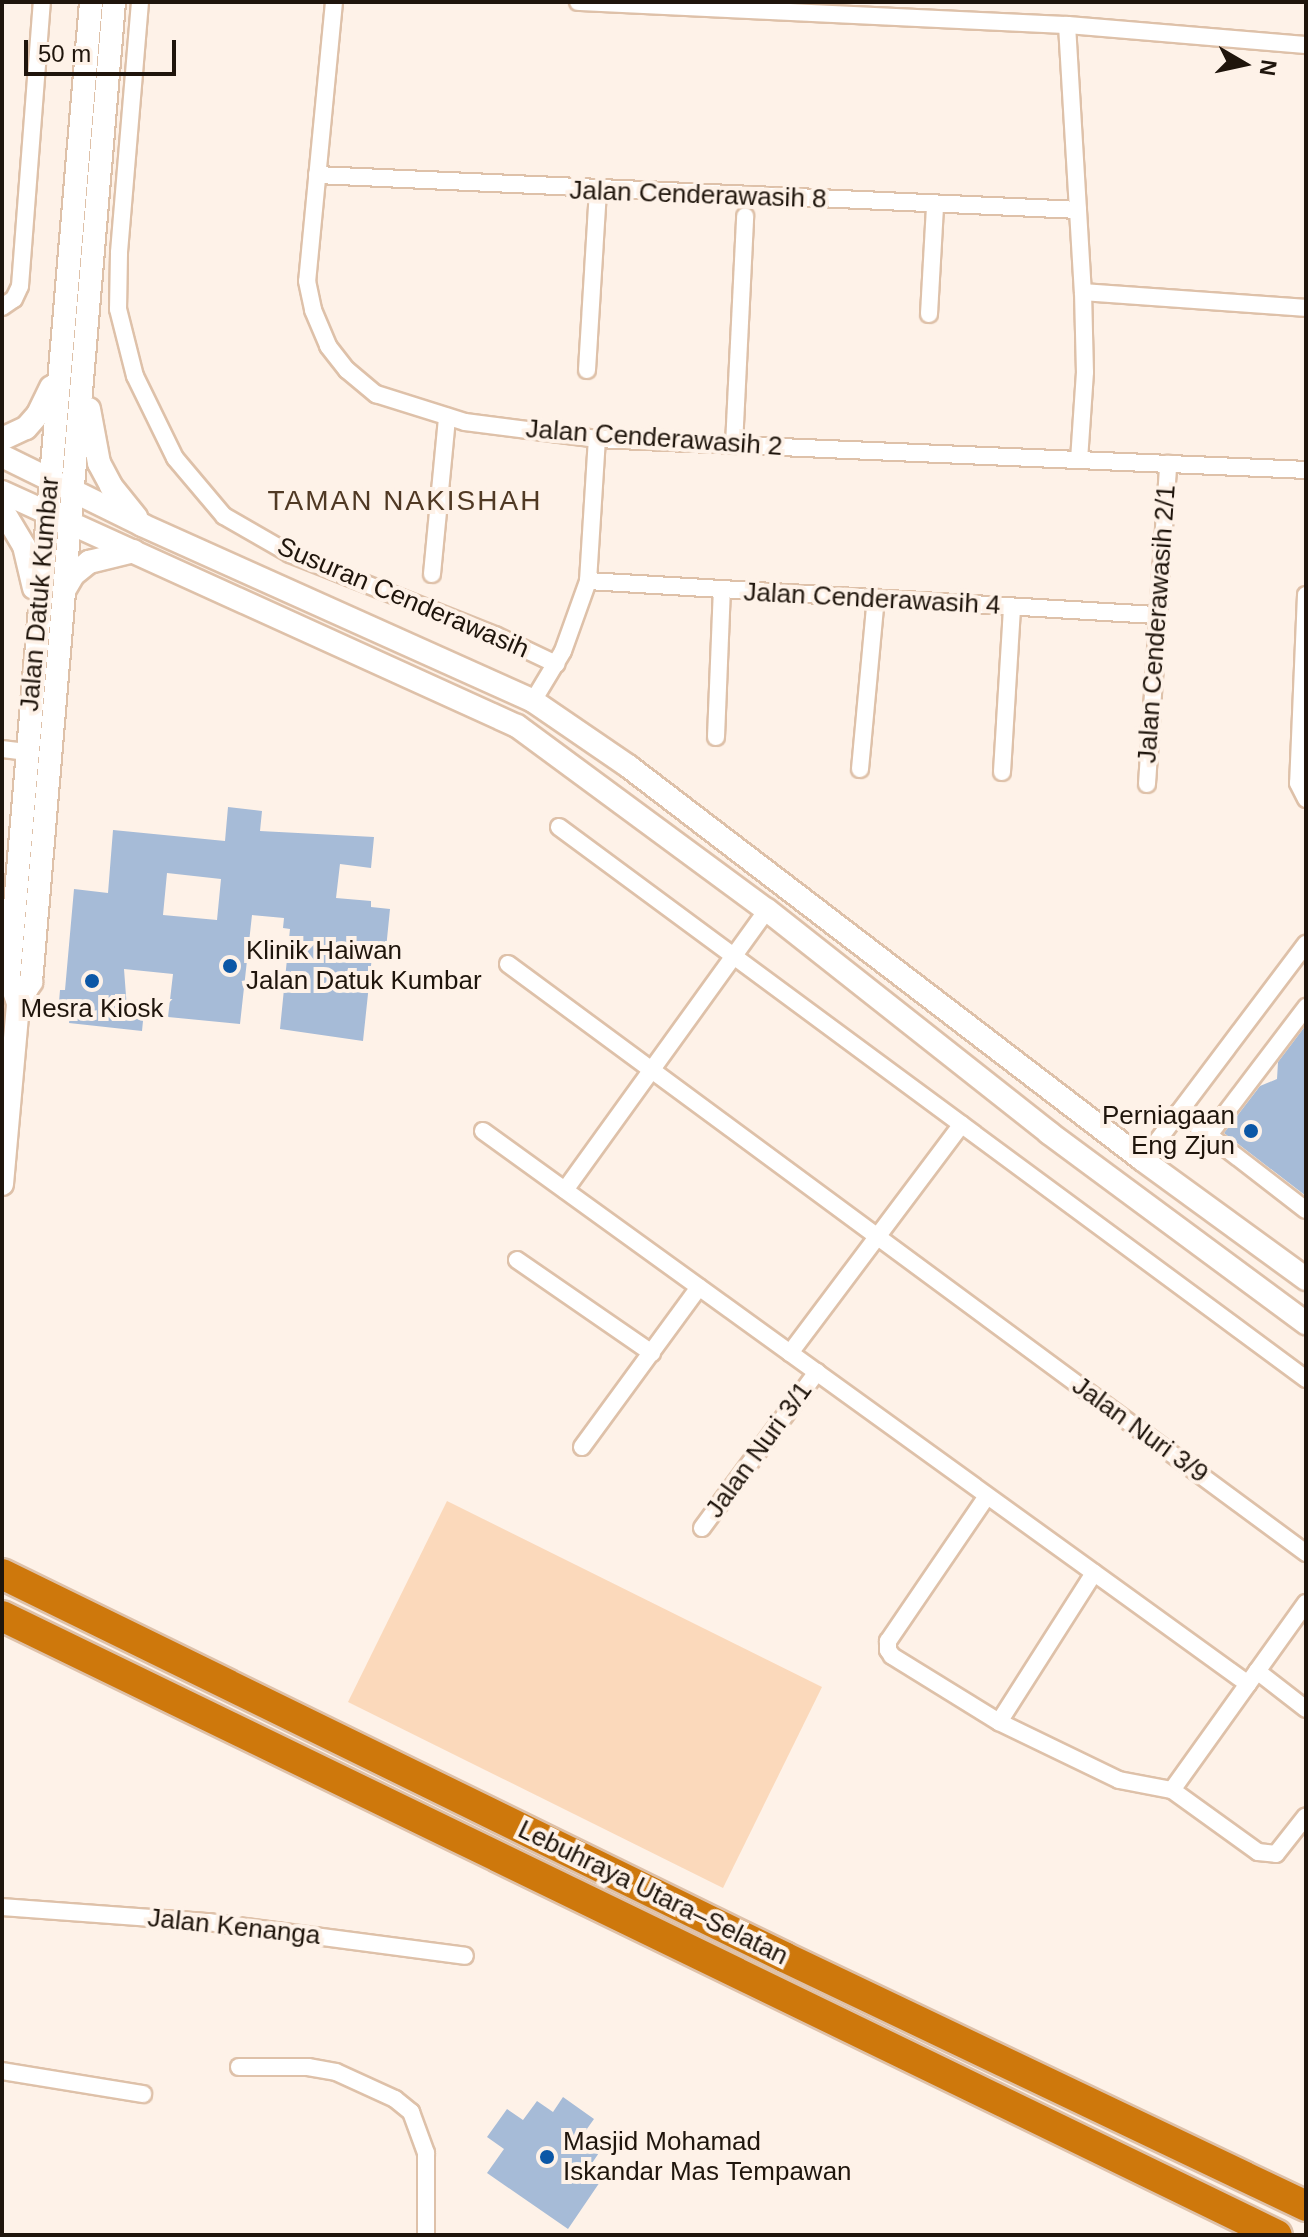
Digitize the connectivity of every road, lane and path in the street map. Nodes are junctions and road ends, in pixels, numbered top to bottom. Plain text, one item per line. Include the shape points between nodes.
1 (42, 2) edge
2 (91, 2) edge
3 (114, 2) edge
4 (140, 2) edge
5 (334, 2) edge
6 (578, 2) edge
7 (1067, 25) junction
8 (1306, 45) edge
9 (317, 175) junction
10 (598, 191) junction
11 (935, 205) junction
12 (1078, 210) junction
13 (745, 216) dead end
14 (1083, 292) junction
15 (2, 307) edge
16 (1306, 308) edge
17 (929, 314) dead end
18 (84, 356) junction
19 (587, 370) dead end
20 (58, 372) junction
21 (447, 417) junction
22 (2, 439) edge
23 (597, 439) junction
24 (734, 445) junction
25 (2, 456) edge
26 (1079, 460) junction
27 (1168, 464) junction
28 (1306, 470) edge
29 (49, 479) junction
30 (73, 490) junction
31 (2, 492) edge
32 (2, 509) edge
33 (46, 511) junction
34 (70, 521) junction
35 (142, 525) junction
36 (134, 551) junction
37 (432, 574) dead end
38 (588, 581) junction
39 (722, 590) junction
40 (64, 591) junction
41 (1306, 595) edge
42 (876, 598) junction
43 (1012, 607) junction
44 (39, 612) junction
45 (1156, 615) junction
46 (556, 664) junction
47 (533, 701) junction
48 (716, 737) dead end
49 (2, 749) edge
50 (27, 752) junction
51 (860, 769) dead end
52 (1002, 772) dead end
53 (1147, 784) dead end
54 (1306, 799) edge
55 (559, 827) dead end
56 (767, 910) junction
57 (1306, 944) edge
58 (734, 956) junction
59 (508, 964) dead end
60 (18, 1003) junction
61 (1306, 1007) edge
62 (9, 1040) edge
63 (652, 1070) junction
64 (1179, 1112) junction
65 (962, 1124) junction
66 (483, 1131) dead end
67 (1209, 1135) junction
68 (1143, 1160) junction
69 (2, 1184) edge
70 (565, 1190) junction
71 (1306, 1210) edge
72 (877, 1236) junction
73 (517, 1260) dead end
74 (1306, 1279) edge
75 (699, 1287) junction
76 (1306, 1323) edge
77 (652, 1353) junction
78 (790, 1353) junction
79 (817, 1372) junction
80 (1306, 1379) edge
81 (582, 1447) dead end
82 (987, 1496) junction
83 (702, 1528) dead end
84 (1306, 1553) edge
85 (1094, 1573) junction
86 (2, 1574) edge
87 (1306, 1603) edge
88 (2, 1616) edge
89 (1252, 1678) junction
90 (1306, 1709) edge
91 (999, 1722) junction
92 (1172, 1790) junction
93 (1306, 1816) edge
94 (2, 1907) edge
95 (465, 1956) dead end
96 (239, 2067) dead end
97 (2, 2071) edge
98 (143, 2094) dead end
99 (1306, 2206) edge
100 (426, 2235) edge
101 (1277, 2235) edge

1 - 15 street via 20,286
2 - 20 main road, Jalan Datuk Kumbar
3 - 18 main road, Jalan Datuk Kumbar
4 - 46 street, Susuran Cenderawasih via 118,309 135,376 175,458 224,516 290,554
5 - 9 street, Jalan Cenderawasih 2
6 - 7 street
7 - 8 street
7 - 12 street
9 - 10 street, Jalan Cenderawasih 8
9 - 21 street, Jalan Cenderawasih 2 via 307,281 328,346 376,394
10 - 11 street, Jalan Cenderawasih 8
10 - 19 street
11 - 12 street, Jalan Cenderawasih 8
11 - 17 street
12 - 14 street
13 - 24 street
14 - 16 street
14 - 26 street
18 - 30 main road, Jalan Datuk Kumbar
18 - 35 main road via 99,463
20 - 22 main road via 38,414 26,428
20 - 29 main road, Jalan Datuk Kumbar
21 - 23 street, Jalan Cenderawasih 2
21 - 37 street
23 - 24 street, Jalan Cenderawasih 2
23 - 38 street
24 - 26 street, Jalan Cenderawasih 2
25 - 29 main road
26 - 27 street, Jalan Cenderawasih 2
27 - 28 street, Jalan Cenderawasih 2
27 - 45 street, Jalan Cenderawasih 2/1
29 - 30 main road
29 - 33 main road, Jalan Datuk Kumbar
30 - 34 main road, Jalan Datuk Kumbar
30 - 35 main road
31 - 33 main road
32 - 44 main road via 24,546
33 - 34 main road
33 - 44 main road, Jalan Datuk Kumbar
34 - 36 main road
34 - 40 main road, Jalan Datuk Kumbar
35 - 47 main road
36 - 40 main road via 89,562
36 - 56 main road via 517,726
38 - 39 street, Jalan Cenderawasih 4
38 - 46 street
39 - 42 street, Jalan Cenderawasih 4
39 - 48 street
40 - 60 main road, Jalan Datuk Kumbar via 31,982
41 - 54 street via 1298,783
42 - 43 street, Jalan Cenderawasih 4
42 - 51 street
43 - 45 street, Jalan Cenderawasih 4
43 - 52 street
44 - 50 main road, Jalan Datuk Kumbar
45 - 53 street, Jalan Cenderawasih 2/1
46 - 47 street
47 - 68 main road via 628,766
49 - 50 street
50 - 60 main road, Jalan Datuk Kumbar via 9,977
55 - 58 street
56 - 58 street
56 - 76 main road via 1049,1133
57 - 64 street
58 - 63 street
58 - 65 street
59 - 63 street, Jalan Nuri 3/9
60 - 62 main road, Jalan Datuk Kumbar
61 - 67 street
62 - 69 main road, Jalan Datuk Kumbar
63 - 70 street
63 - 72 street, Jalan Nuri 3/9
64 - 67 street
64 - 68 street
65 - 72 street
65 - 80 street
66 - 70 street
67 - 71 street
68 - 74 main road
70 - 75 street
72 - 78 street
72 - 84 street, Jalan Nuri 3/9
73 - 77 street
75 - 77 street
75 - 78 street
77 - 81 street
78 - 79 street
79 - 82 street
79 - 83 street, Jalan Nuri 3/1
82 - 85 street
82 - 91 street via 888,1641 888,1650
85 - 89 street
85 - 91 street
86 - 99 highway, Lebuhraya Utara–Selatan
87 - 89 street
88 - 101 highway, Lebuhraya Utara–Selatan
89 - 90 street
89 - 92 street
91 - 92 street via 1119,1780
92 - 93 street via 1258,1852 1276,1854
94 - 95 street, Jalan Kenanga via 208,1922
96 - 100 street via 336,2072 411,2112 426,2153
97 - 98 street

